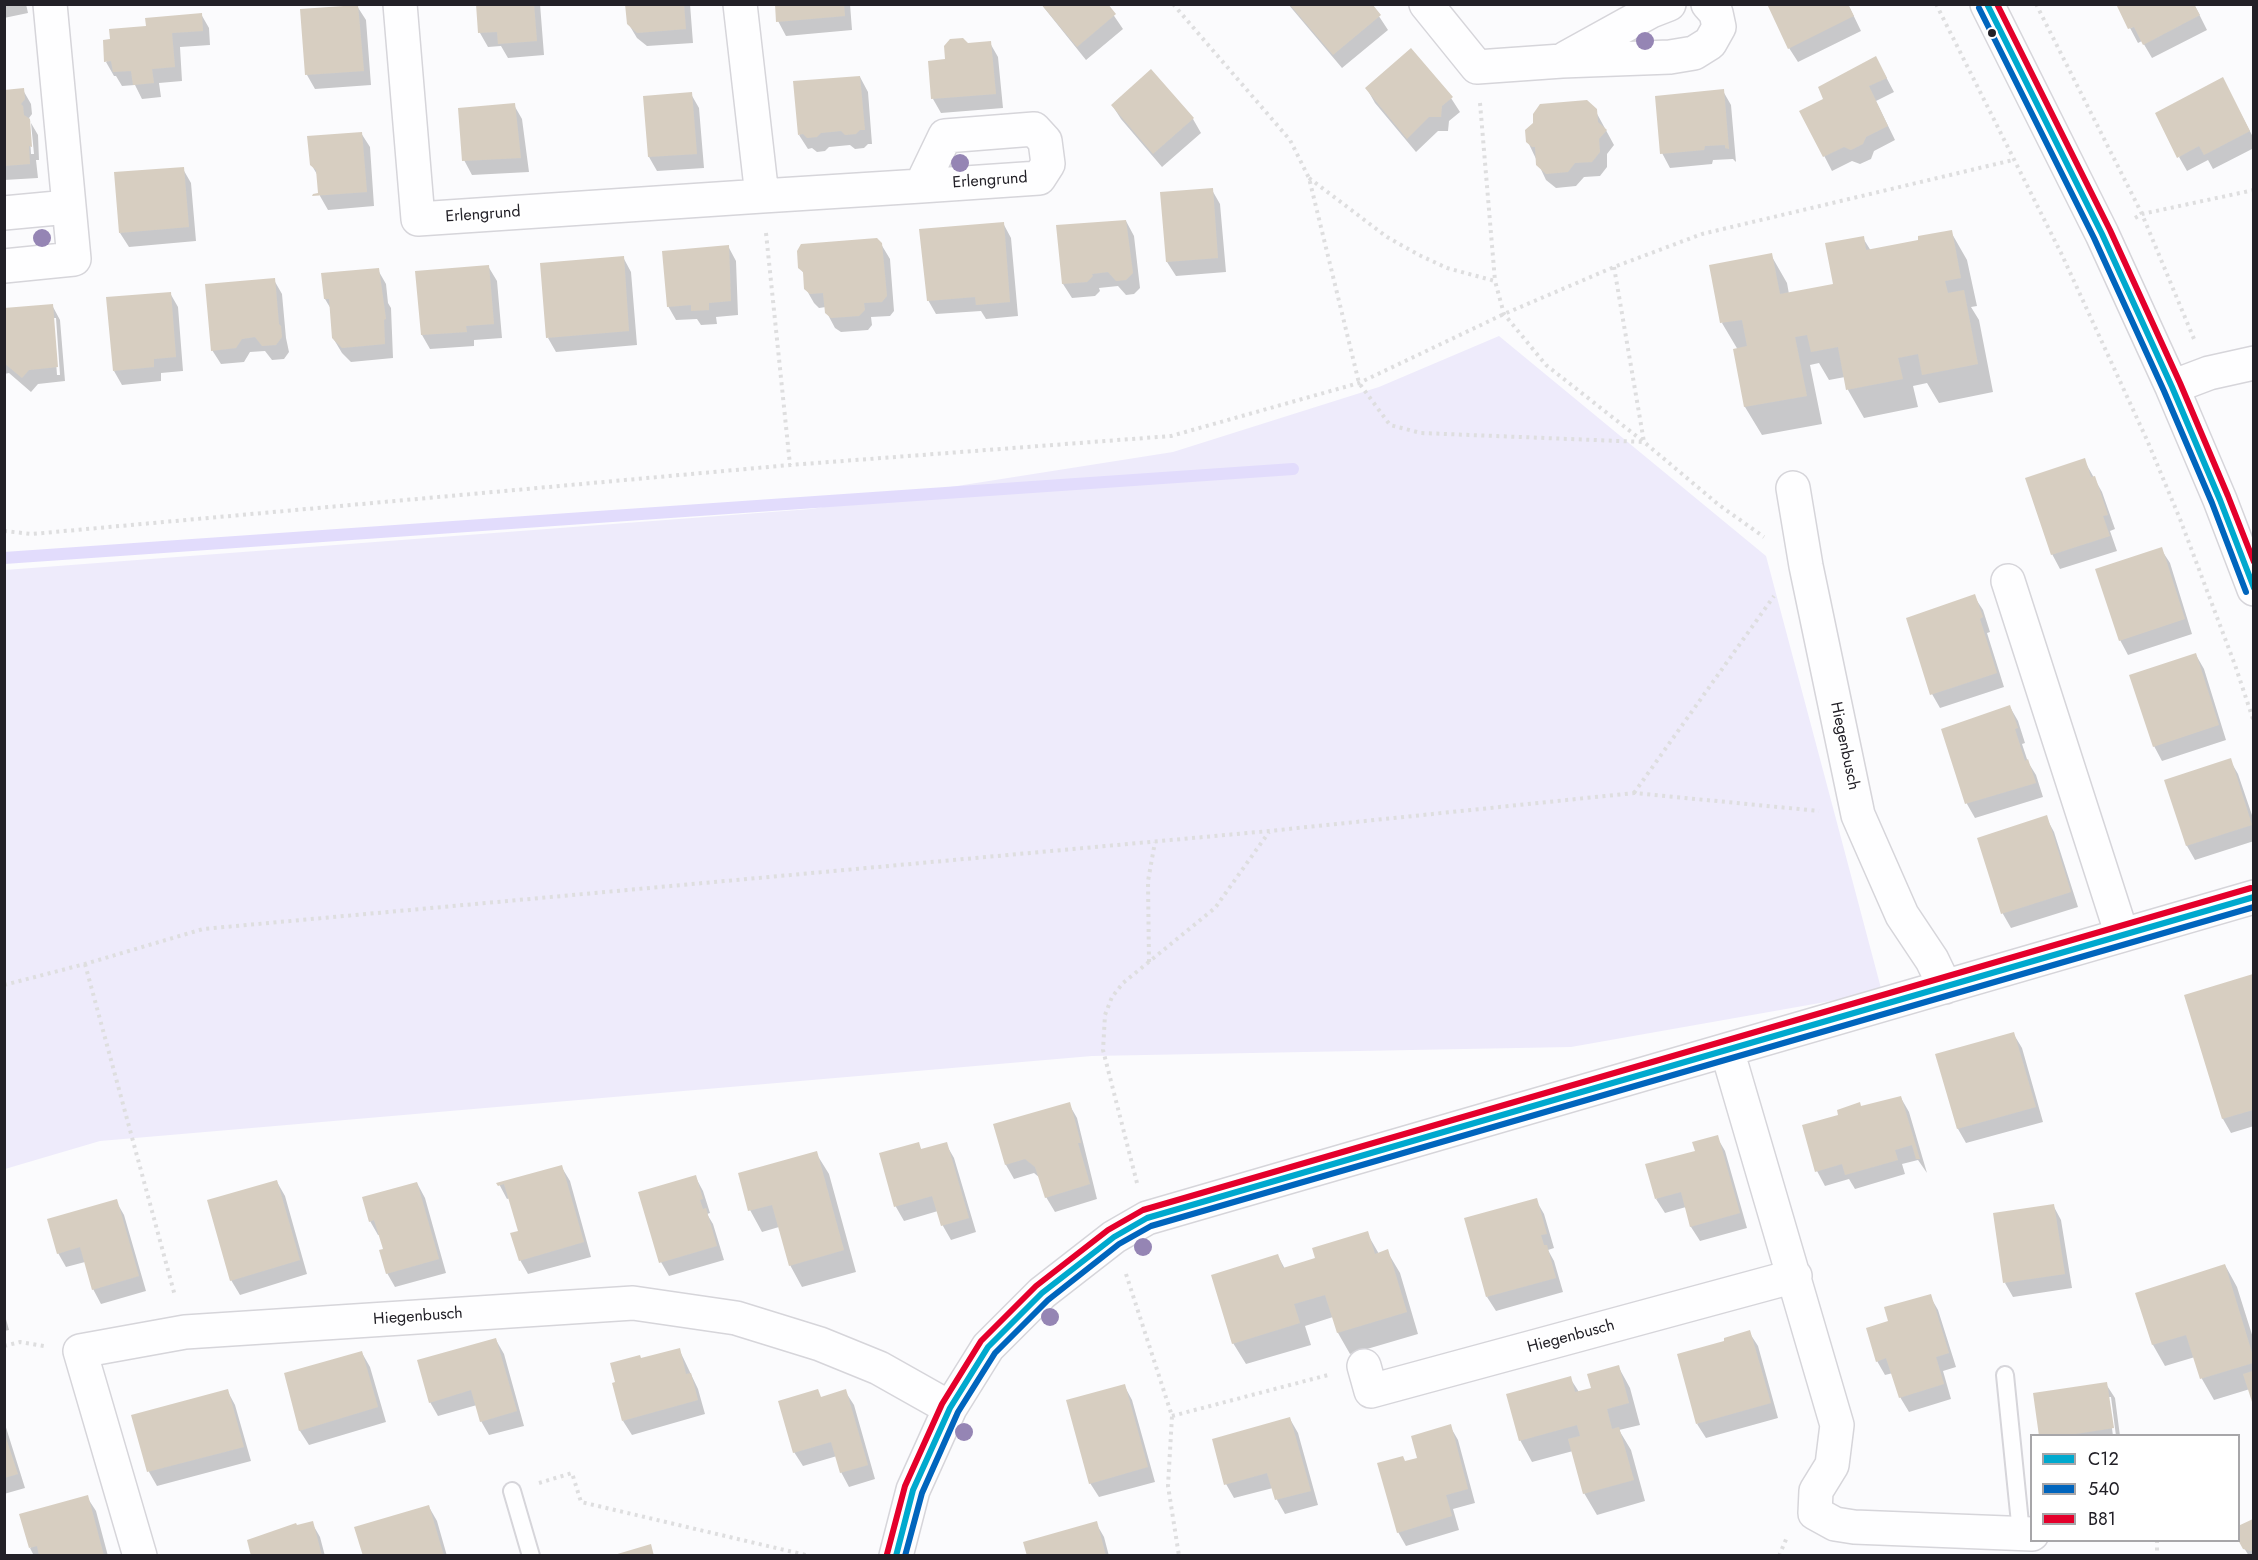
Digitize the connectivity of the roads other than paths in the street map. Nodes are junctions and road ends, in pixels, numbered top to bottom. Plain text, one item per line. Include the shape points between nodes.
1 (50, 4) edge
2 (400, 4) edge
3 (740, 4) edge
4 (1426, 4) edge
5 (1669, 4) edge
6 (1708, 4) edge
7 (1987, 4) edge
8 (1562, 61) junction
9 (921, 186) dead end
10 (762, 196) junction
11 (68, 207) junction
12 (4, 213) edge
13 (4, 266) edge
14 (2253, 363) edge
15 (2172, 387) junction
16 (1793, 488) dead end
17 (2008, 581) dead end
18 (2253, 589) edge
19 (2253, 897) edge
20 (2122, 935) junction
21 (1945, 987) junction
22 (1727, 1050) junction
23 (1795, 1276) junction
24 (1364, 1366) road end
25 (2005, 1375) dead end
26 (950, 1408) junction
27 (512, 1491) road end
28 (2026, 1533) edge
29 (1854, 1541) edge
30 (140, 1556) edge
31 (531, 1556) edge
32 (896, 1556) edge

1 - 11 street
2 - 10 street, Erlengrund via 418,219
3 - 10 street
4 - 8 street via 1477,67
5 - 8 street
6 - 8 street via 1716,13 1719,27 1710,43 1694,53
7 - 15 street via 2102,234
9 - 10 street, Erlengrund
11 - 12 street
11 - 13 street via 74,259
14 - 15 street
15 - 18 street
16 - 21 street, Hiegenbusch via 1858,815 1902,915
17 - 20 street
19 - 20 street
20 - 21 street
21 - 22 street
22 - 23 street
22 - 26 street via 1147,1218 1114,1237 1042,1293 988,1347
23 - 24 street, Hiegenbusch via 1371,1391
23 - 29 street via 1837,1425 1832,1465 1816,1491 1815,1513
25 - 28 lane
26 - 30 street, Hiegenbusch via 879,1368 819,1344 735,1318 633,1303 185,1332 80,1351
26 - 32 street via 914,1490
27 - 31 lane
28 - 29 street

